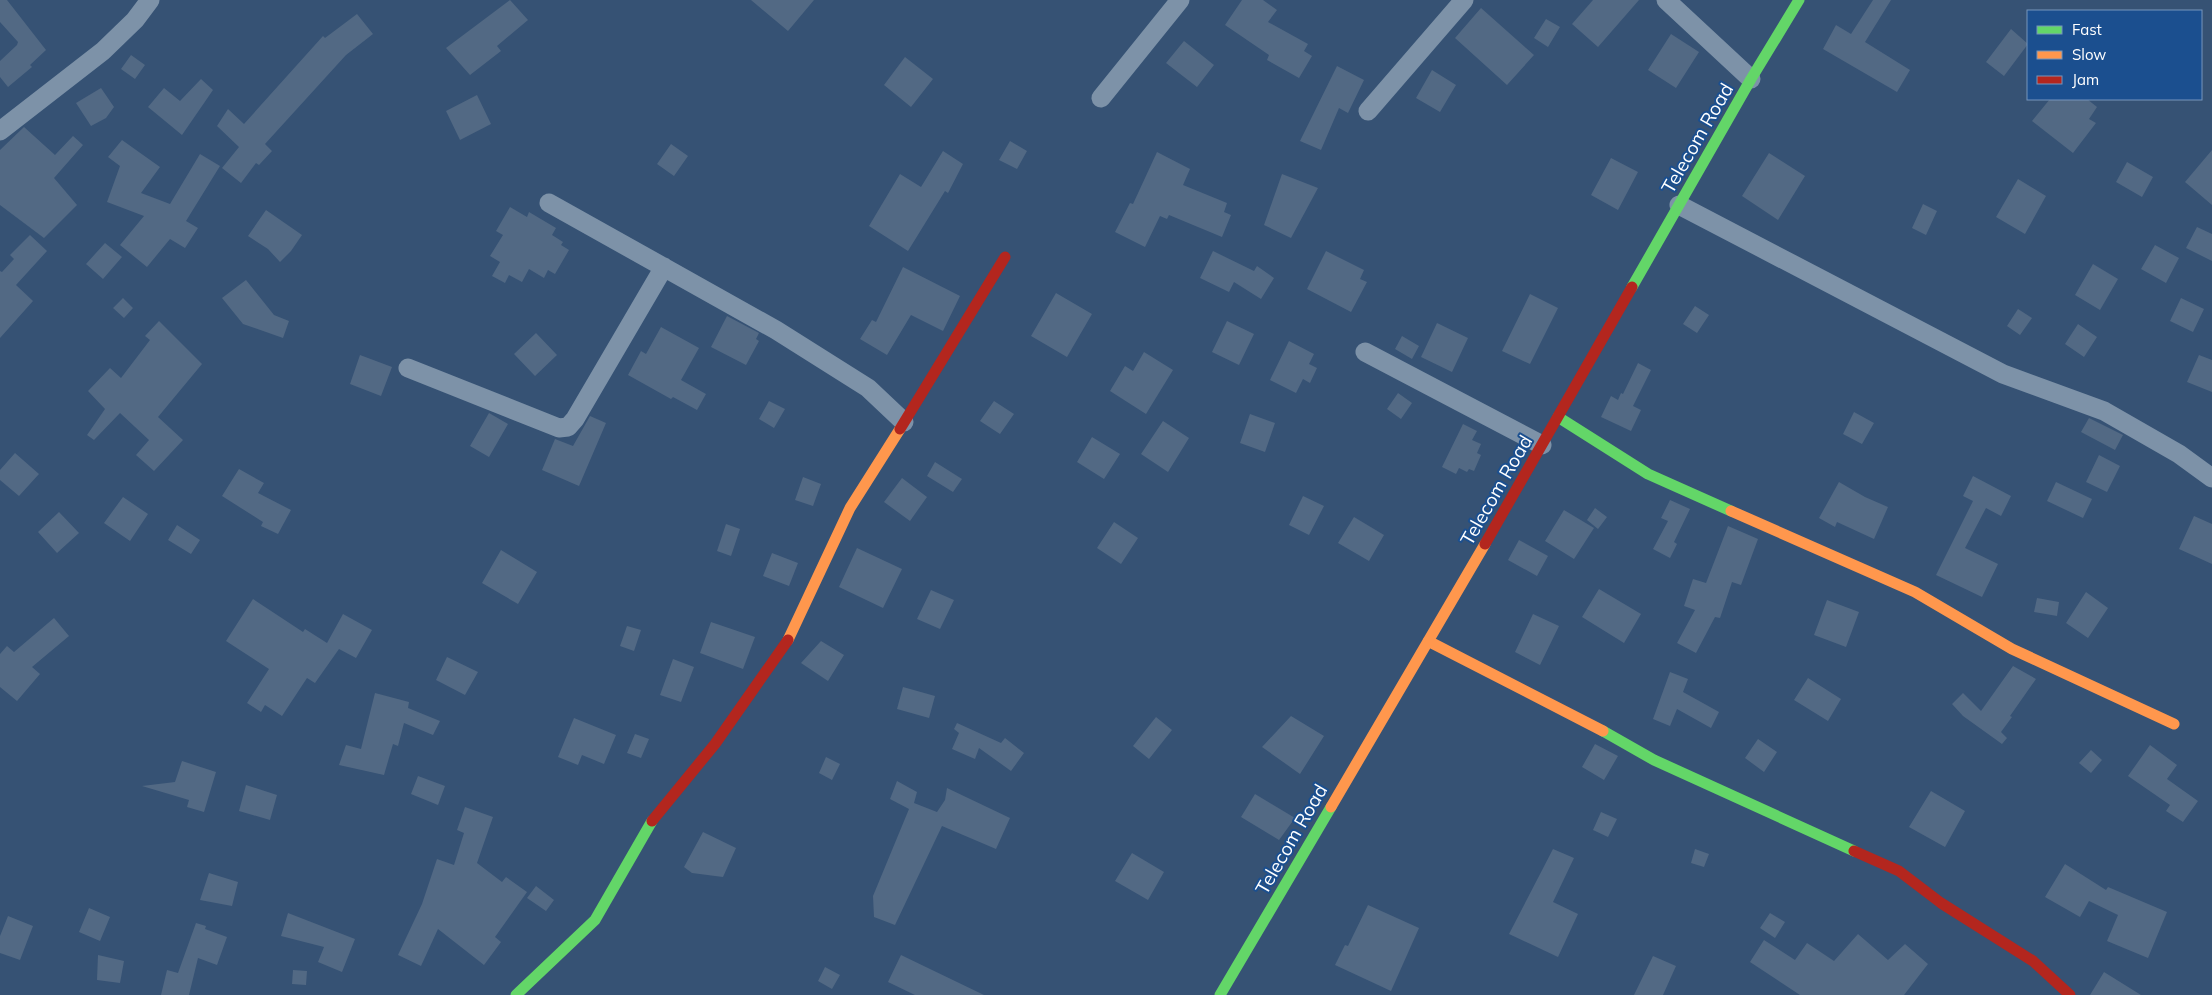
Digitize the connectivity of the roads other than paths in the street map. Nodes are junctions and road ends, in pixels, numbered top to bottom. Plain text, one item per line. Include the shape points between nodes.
1 (150, 0) edge
2 (1180, 0) edge
3 (1464, 0) edge
4 (1666, 0) edge
5 (1799, 0) edge
6 (1751, 79) junction
7 (1101, 98) dead end
8 (1368, 110) dead end
9 (0, 131) edge
10 (549, 203) dead end
11 (1679, 205) junction
12 (1005, 257) dead end
13 (664, 268) junction
14 (1365, 352) dead end
15 (408, 368) dead end
16 (1558, 417) junction
17 (904, 422) junction
18 (1542, 445) junction
19 (2212, 478) edge
20 (1428, 641) junction
21 (2174, 724) dead end
22 (516, 995) edge
23 (1220, 995) edge
24 (2070, 995) edge

1 - 9 street via 135,20 103,51
2 - 7 street
3 - 8 street
4 - 6 street
5 - 6 street, Telecom Road
6 - 11 street, Telecom Road
10 - 13 street
11 - 16 street, Telecom Road
11 - 19 street via 2003,374 2104,411 2179,454
12 - 17 street
13 - 15 street via 568,426 559,428
13 - 17 street via 776,330 868,388
14 - 18 street
16 - 18 street, Telecom Road
16 - 21 street via 1648,474 1915,592 2012,649
17 - 22 street via 850,508 792,634 755,690 716,744 653,819 595,920
18 - 20 street, Telecom Road
20 - 23 street, Telecom Road
20 - 24 street via 1654,760 1899,871 1941,903 2033,960

